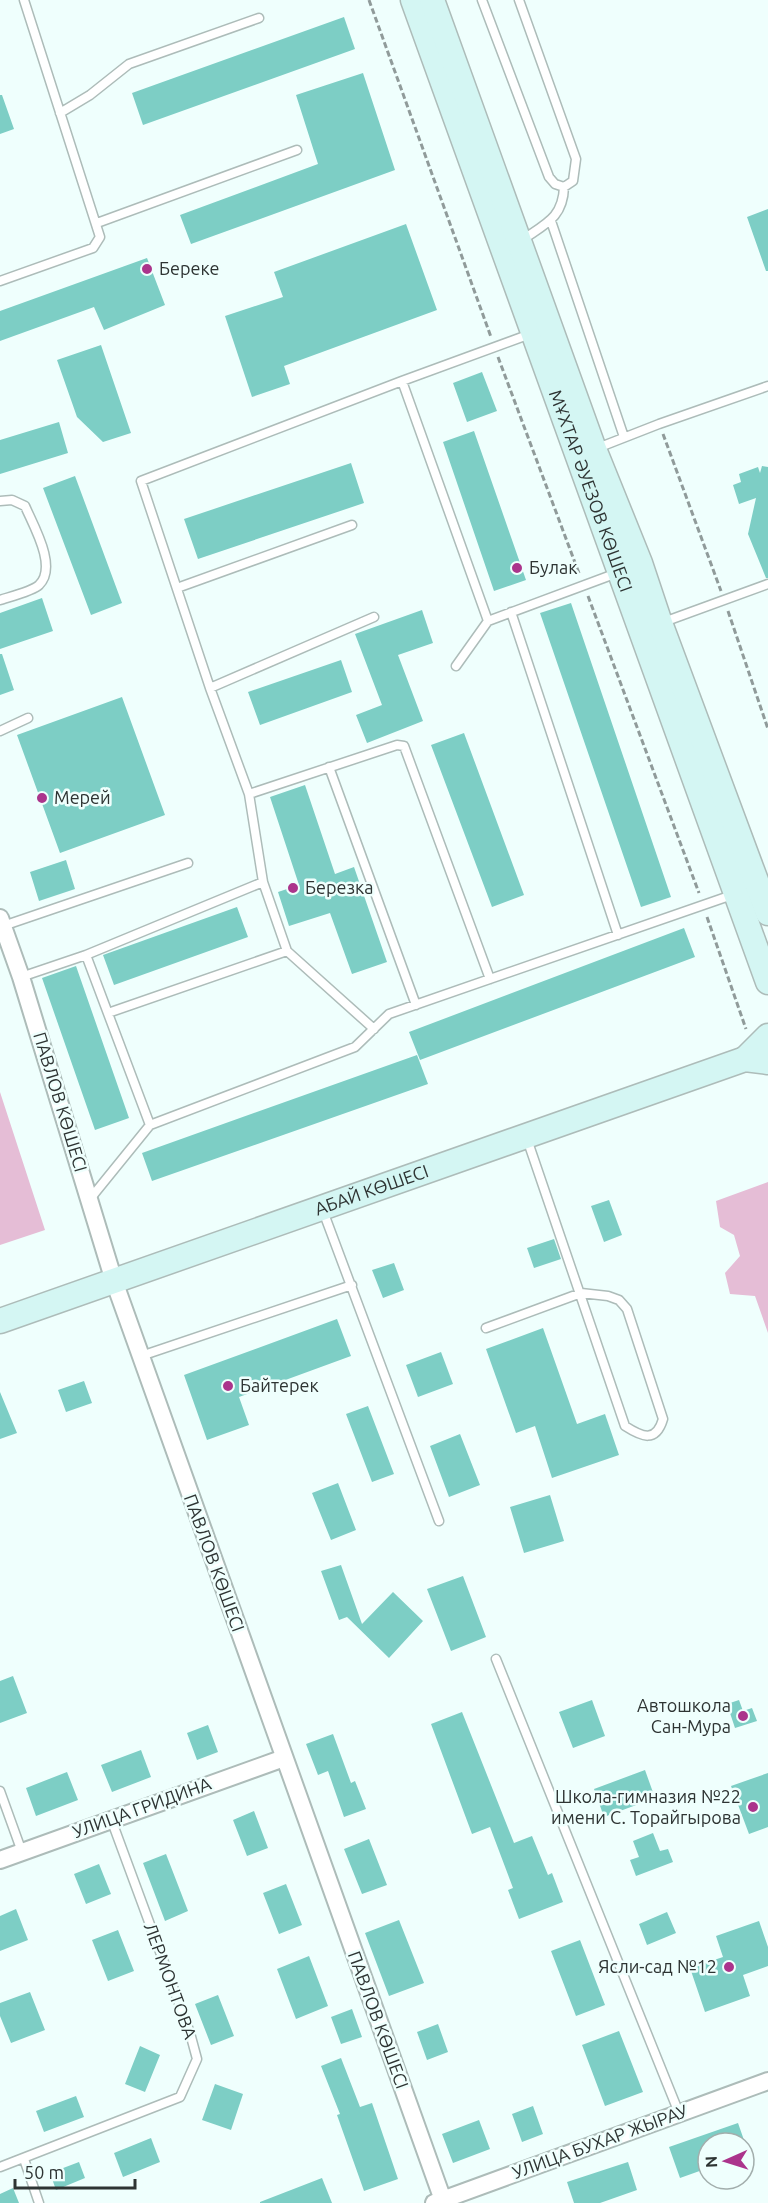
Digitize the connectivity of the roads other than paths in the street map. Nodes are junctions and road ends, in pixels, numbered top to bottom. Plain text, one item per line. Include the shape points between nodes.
1 (24, 0) edge
2 (413, 0) edge
3 (432, 0) edge
4 (482, 0) edge
5 (519, 0) edge
6 (258, 18) dead end
7 (60, 113) junction
8 (297, 150) dead end
9 (564, 187) junction
10 (551, 220) junction
11 (97, 224) junction
12 (519, 242) junction
13 (0, 281) edge
14 (533, 333) junction
15 (402, 381) junction
16 (768, 386) edge
17 (624, 437) junction
18 (585, 451) junction
19 (0, 501) edge
20 (352, 525) dead end
21 (629, 568) junction
22 (768, 584) edge
23 (177, 588) junction
24 (0, 600) edge
25 (511, 612) junction
26 (374, 617) dead end
27 (488, 621) junction
28 (650, 626) junction
29 (456, 666) dead end
30 (210, 688) junction
31 (28, 718) dead end
32 (0, 730) edge
33 (329, 767) junction
34 (249, 794) junction
35 (188, 863) dead end
36 (263, 882) junction
37 (747, 890) junction
38 (768, 913) edge
39 (2, 922) edge
40 (618, 935) junction
41 (287, 951) junction
42 (86, 955) junction
43 (21, 977) junction
44 (490, 979) junction
45 (768, 982) edge
46 (416, 1005) junction
47 (108, 1013) junction
48 (374, 1029) junction
49 (759, 1051) edge
50 (150, 1125) junction
51 (526, 1136) junction
52 (89, 1199) junction
53 (321, 1208) junction
54 (114, 1281) junction
55 (351, 1285) junction
56 (581, 1293) junction
57 (0, 1322) edge
58 (486, 1328) dead end
59 (141, 1356) junction
60 (439, 1521) dead end
61 (496, 1659) dead end
62 (284, 1758) junction
63 (0, 1791) edge
64 (111, 1819) junction
65 (22, 1852) junction
66 (0, 1860) edge
67 (768, 2081) edge
68 (679, 2113) junction
69 (24, 2158) junction
70 (0, 2167) edge
71 (440, 2202) edge
72 (39, 2203) edge

1 - 7 lane
2 - 14 main road, МҰХТАР ӘУЕЗОВ КӨШЕСІ
3 - 12 main road, МҰХТАР ӘУЕЗОВ КӨШЕСІ
4 - 9 lane via 549,177
5 - 9 lane via 576,159 573,181
6 - 7 lane via 129,64
7 - 11 lane
8 - 11 lane
9 - 10 lane via 561,209
10 - 12 lane
10 - 17 lane
11 - 13 lane via 100,237 93,248
12 - 18 main road, МҰХТАР ӘУЕЗОВ КӨШЕСІ
14 - 15 lane
14 - 18 main road, МҰХТАР ӘУЕЗОВ КӨШЕСІ
15 - 23 lane via 141,481
15 - 27 lane
16 - 17 lane
17 - 18 lane
18 - 21 main road, МҰХТАР ӘУЕЗОВ КӨШЕСІ
19 - 24 lane via 12,500 26,506 47,561 39,585
20 - 23 lane
21 - 25 lane
21 - 28 main road, МҰХТАР ӘУЕЗОВ КӨШЕСІ
22 - 28 lane
23 - 30 lane
25 - 27 lane
25 - 40 lane
26 - 30 lane
27 - 29 lane
28 - 37 main road, МҰХТАР ӘУЕЗОВ КӨШЕСІ
30 - 34 lane
31 - 32 lane
33 - 34 lane
33 - 44 lane via 404,746
33 - 46 lane
34 - 36 lane
35 - 39 lane
36 - 41 lane
36 - 42 lane
37 - 38 main road, МҰХТАР ӘУЕЗОВ КӨШЕСІ
37 - 40 lane
37 - 45 main road, МҰХТАР ӘУЕЗОВ КӨШЕСІ
39 - 43 street, ПАВЛОВ КӨШЕСІ
40 - 44 lane
41 - 47 lane
41 - 48 lane
42 - 43 lane
42 - 47 lane
43 - 52 street, ПАВЛОВ КӨШЕСІ
44 - 46 lane
46 - 48 lane via 390,1014
47 - 50 lane
48 - 50 lane via 356,1047
49 - 51 main road, АБАЙ КӨШЕСІ
50 - 52 lane
51 - 53 main road, АБАЙ КӨШЕСІ
51 - 56 lane
52 - 54 street, ПАВЛОВ КӨШЕСІ
53 - 54 main road, АБАЙ КӨШЕСІ
53 - 55 lane
54 - 57 main road, АБАЙ КӨШЕСІ
54 - 59 street, ПАВЛОВ КӨШЕСІ
55 - 59 lane
55 - 60 lane
56 - 56 lane via 625,1426 639,1435 652,1435 660,1429 663,1419 627,1309 608,1296
56 - 58 lane
59 - 62 street, ПАВЛОВ КӨШЕСІ
61 - 68 lane
62 - 64 street, УЛИЦА ГРИДИНА
62 - 71 street, ПАВЛОВ КӨШЕСІ
63 - 65 lane
64 - 65 street, УЛИЦА ГРИДИНА
64 - 69 lane, ЛЕРМОНТОВА via 197,2059 180,2097
65 - 66 street, УЛИЦА ГРИДИНА
67 - 68 street, УЛИЦА БУХАР ЖЫРАУ
68 - 71 street, УЛИЦА БУХАР ЖЫРАУ
69 - 70 lane, ЛЕРМОНТОВА
69 - 72 lane

